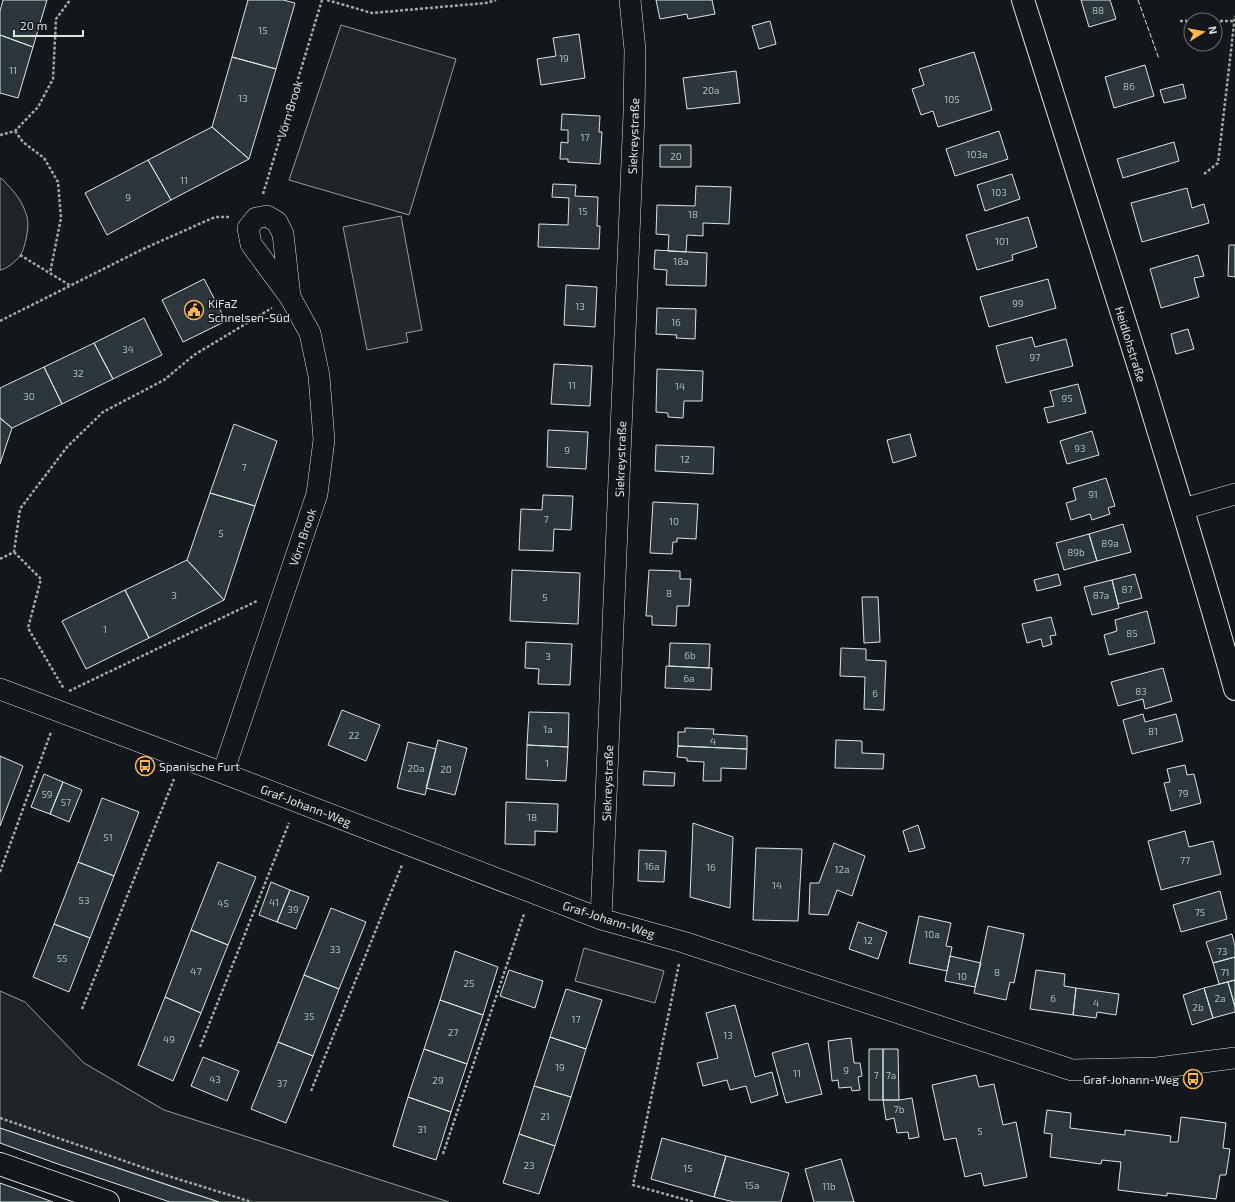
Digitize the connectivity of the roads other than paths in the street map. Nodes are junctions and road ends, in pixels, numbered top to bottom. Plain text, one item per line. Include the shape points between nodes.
1 (630, 0) edge
2 (1023, 0) edge
3 (290, 297) junction
4 (1235, 494) edge
5 (1183, 509) junction
6 (0, 689) edge
7 (1235, 689) edge
8 (222, 773) junction
9 (601, 919) junction
10 (1235, 1058) edge
11 (0, 1164) edge
12 (108, 1202) edge

1 - 9 street, Siekreystraße via 635,50 634,113
2 - 5 main road, Heidlohstraße
3 - 3 street, Vörn Brook via 283,234 278,222 267,216 256,218 248,228 251,244
3 - 8 street, Vörn Brook via 310,333 319,376 324,440 317,494
4 - 5 street
5 - 7 main road, Heidlohstraße
6 - 8 street, Graf-Johann-Weg
8 - 9 street, Graf-Johann-Weg
9 - 10 street, Graf-Johann-Weg via 683,942 1072,1070 1157,1068
11 - 12 main road

